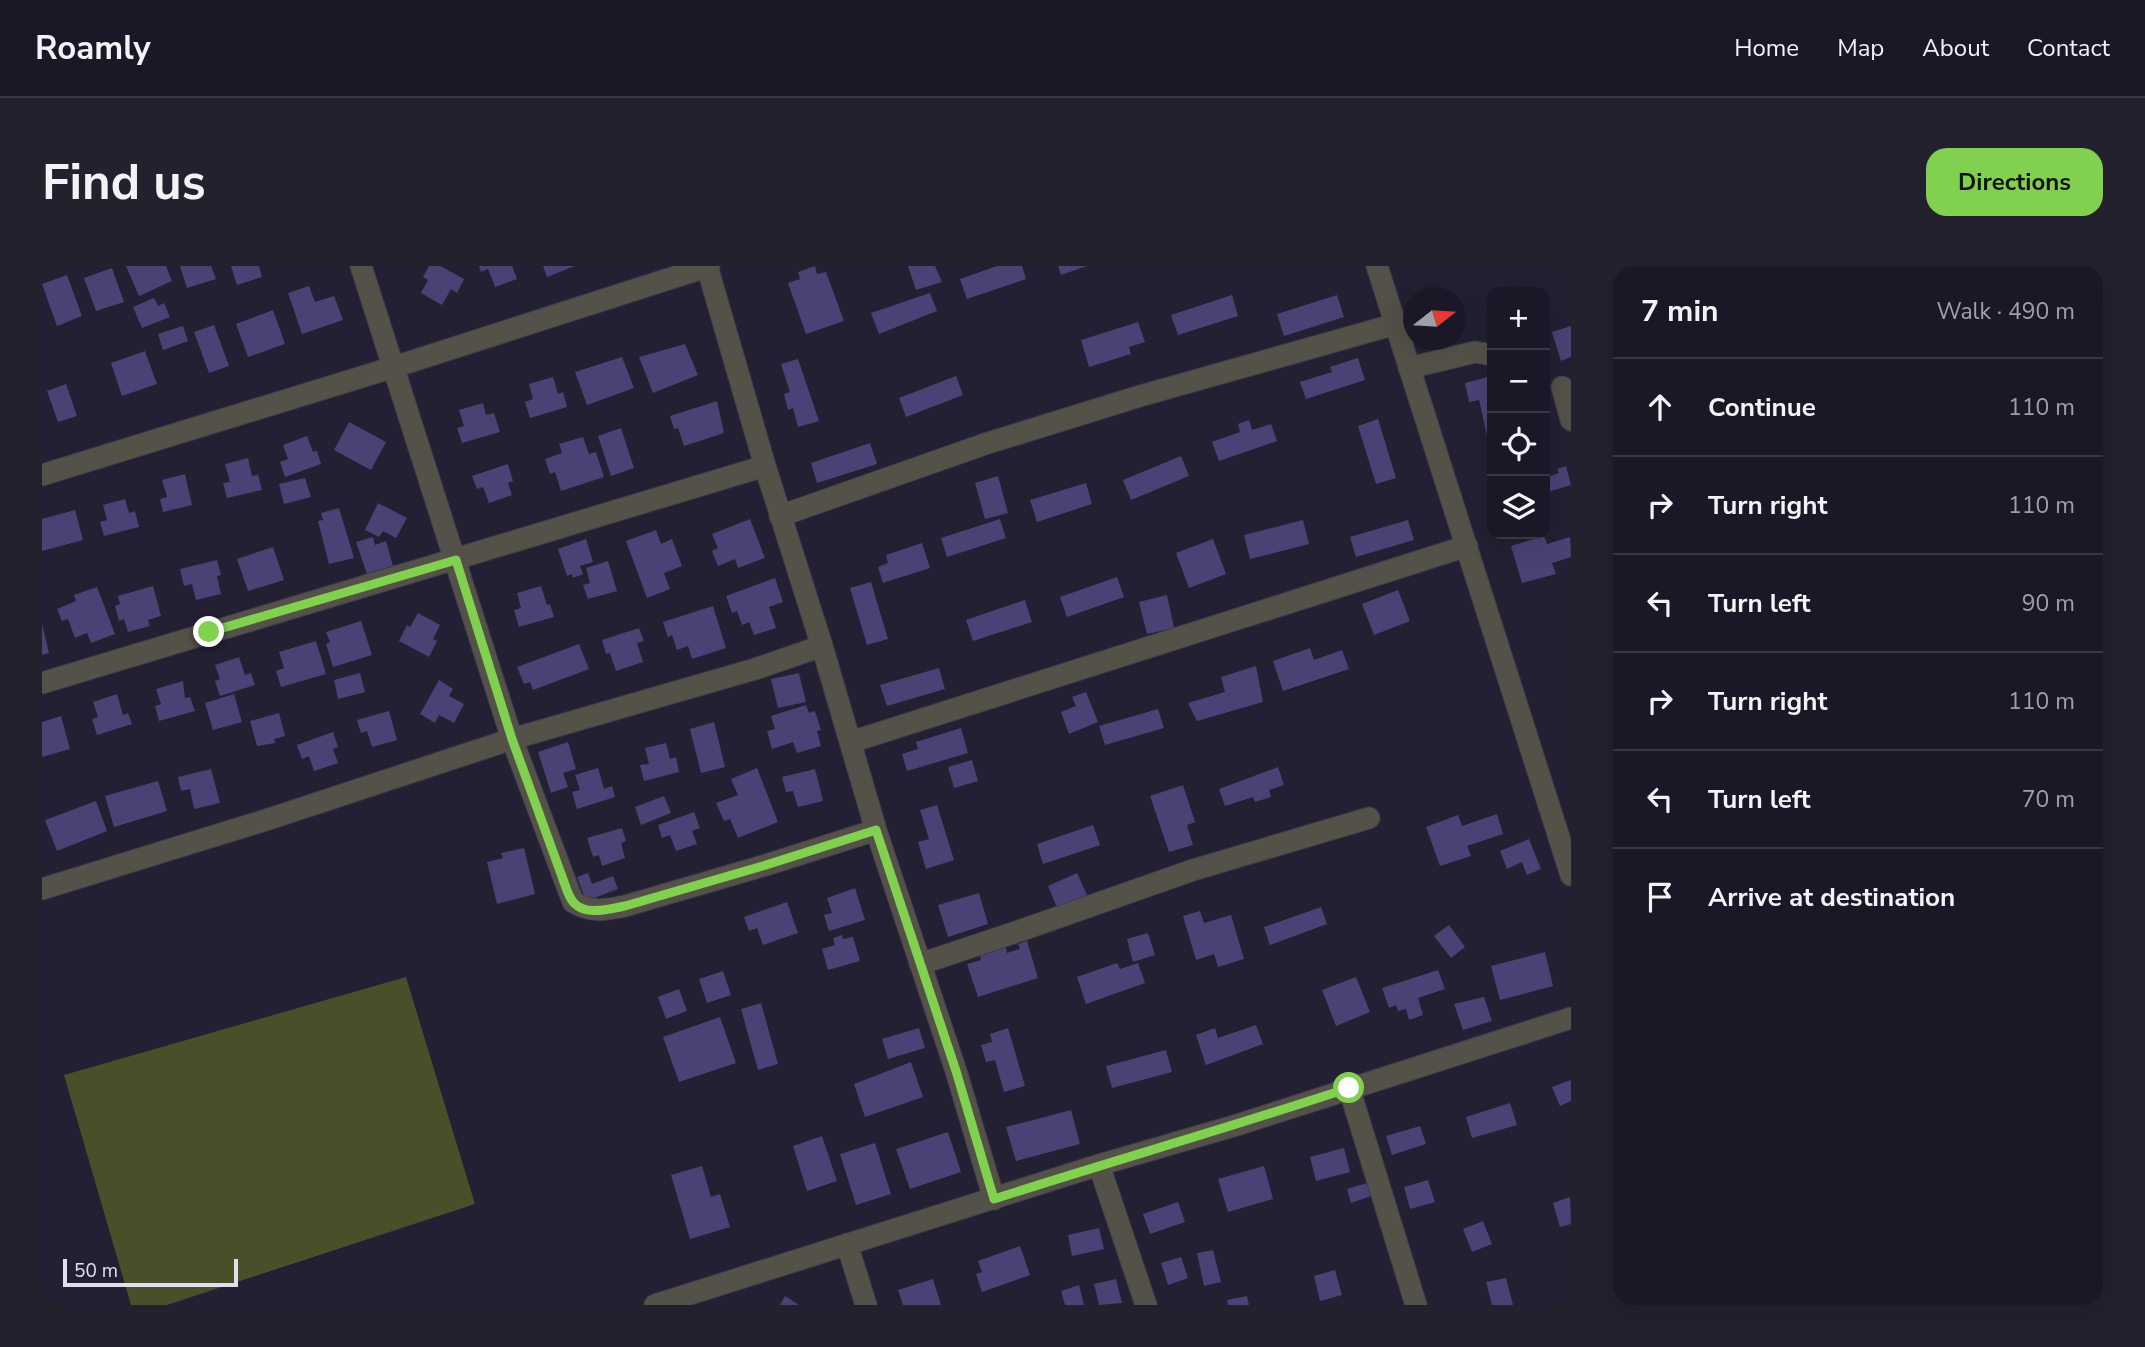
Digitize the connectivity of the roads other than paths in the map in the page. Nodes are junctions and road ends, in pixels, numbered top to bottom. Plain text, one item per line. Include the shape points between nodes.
1 (361, 266) edge
2 (708, 266) edge
3 (1377, 266) edge
4 (1396, 324) junction
5 (1487, 354) edge
6 (394, 367) junction
7 (1409, 368) junction
8 (1559, 383) edge
9 (1571, 420) edge
10 (765, 466) junction
11 (42, 475) edge
12 (780, 516) junction
13 (1467, 546) junction
14 (456, 560) junction
15 (822, 646) junction
16 (42, 683) edge
17 (512, 739) junction
18 (851, 742) junction
19 (1369, 818) dead end
20 (876, 830) junction
21 (1571, 875) edge
22 (42, 890) edge
23 (920, 964) junction
24 (1571, 1018) edge
25 (1349, 1088) junction
26 (1100, 1165) junction
27 (994, 1199) junction
28 (846, 1244) junction
29 (655, 1305) edge
30 (866, 1305) edge
31 (1146, 1305) edge
32 (1416, 1305) edge

1 - 6 street
2 - 6 street
2 - 10 street
3 - 4 street
4 - 7 street
4 - 12 street via 1024,432
5 - 7 street via 1475,352
6 - 11 street
6 - 14 street
7 - 13 street
8 - 9 street
10 - 12 street
10 - 14 street
12 - 15 street
13 - 18 street
13 - 21 street
14 - 16 street
14 - 17 street
15 - 17 street
15 - 18 street
17 - 20 street via 573,902 584,909 625,906
17 - 22 street
18 - 20 street
19 - 23 street via 1193,870
20 - 23 street
23 - 27 street
24 - 25 street
25 - 26 street
25 - 32 street
26 - 27 street
26 - 31 street
27 - 28 street
28 - 29 street
28 - 30 street

